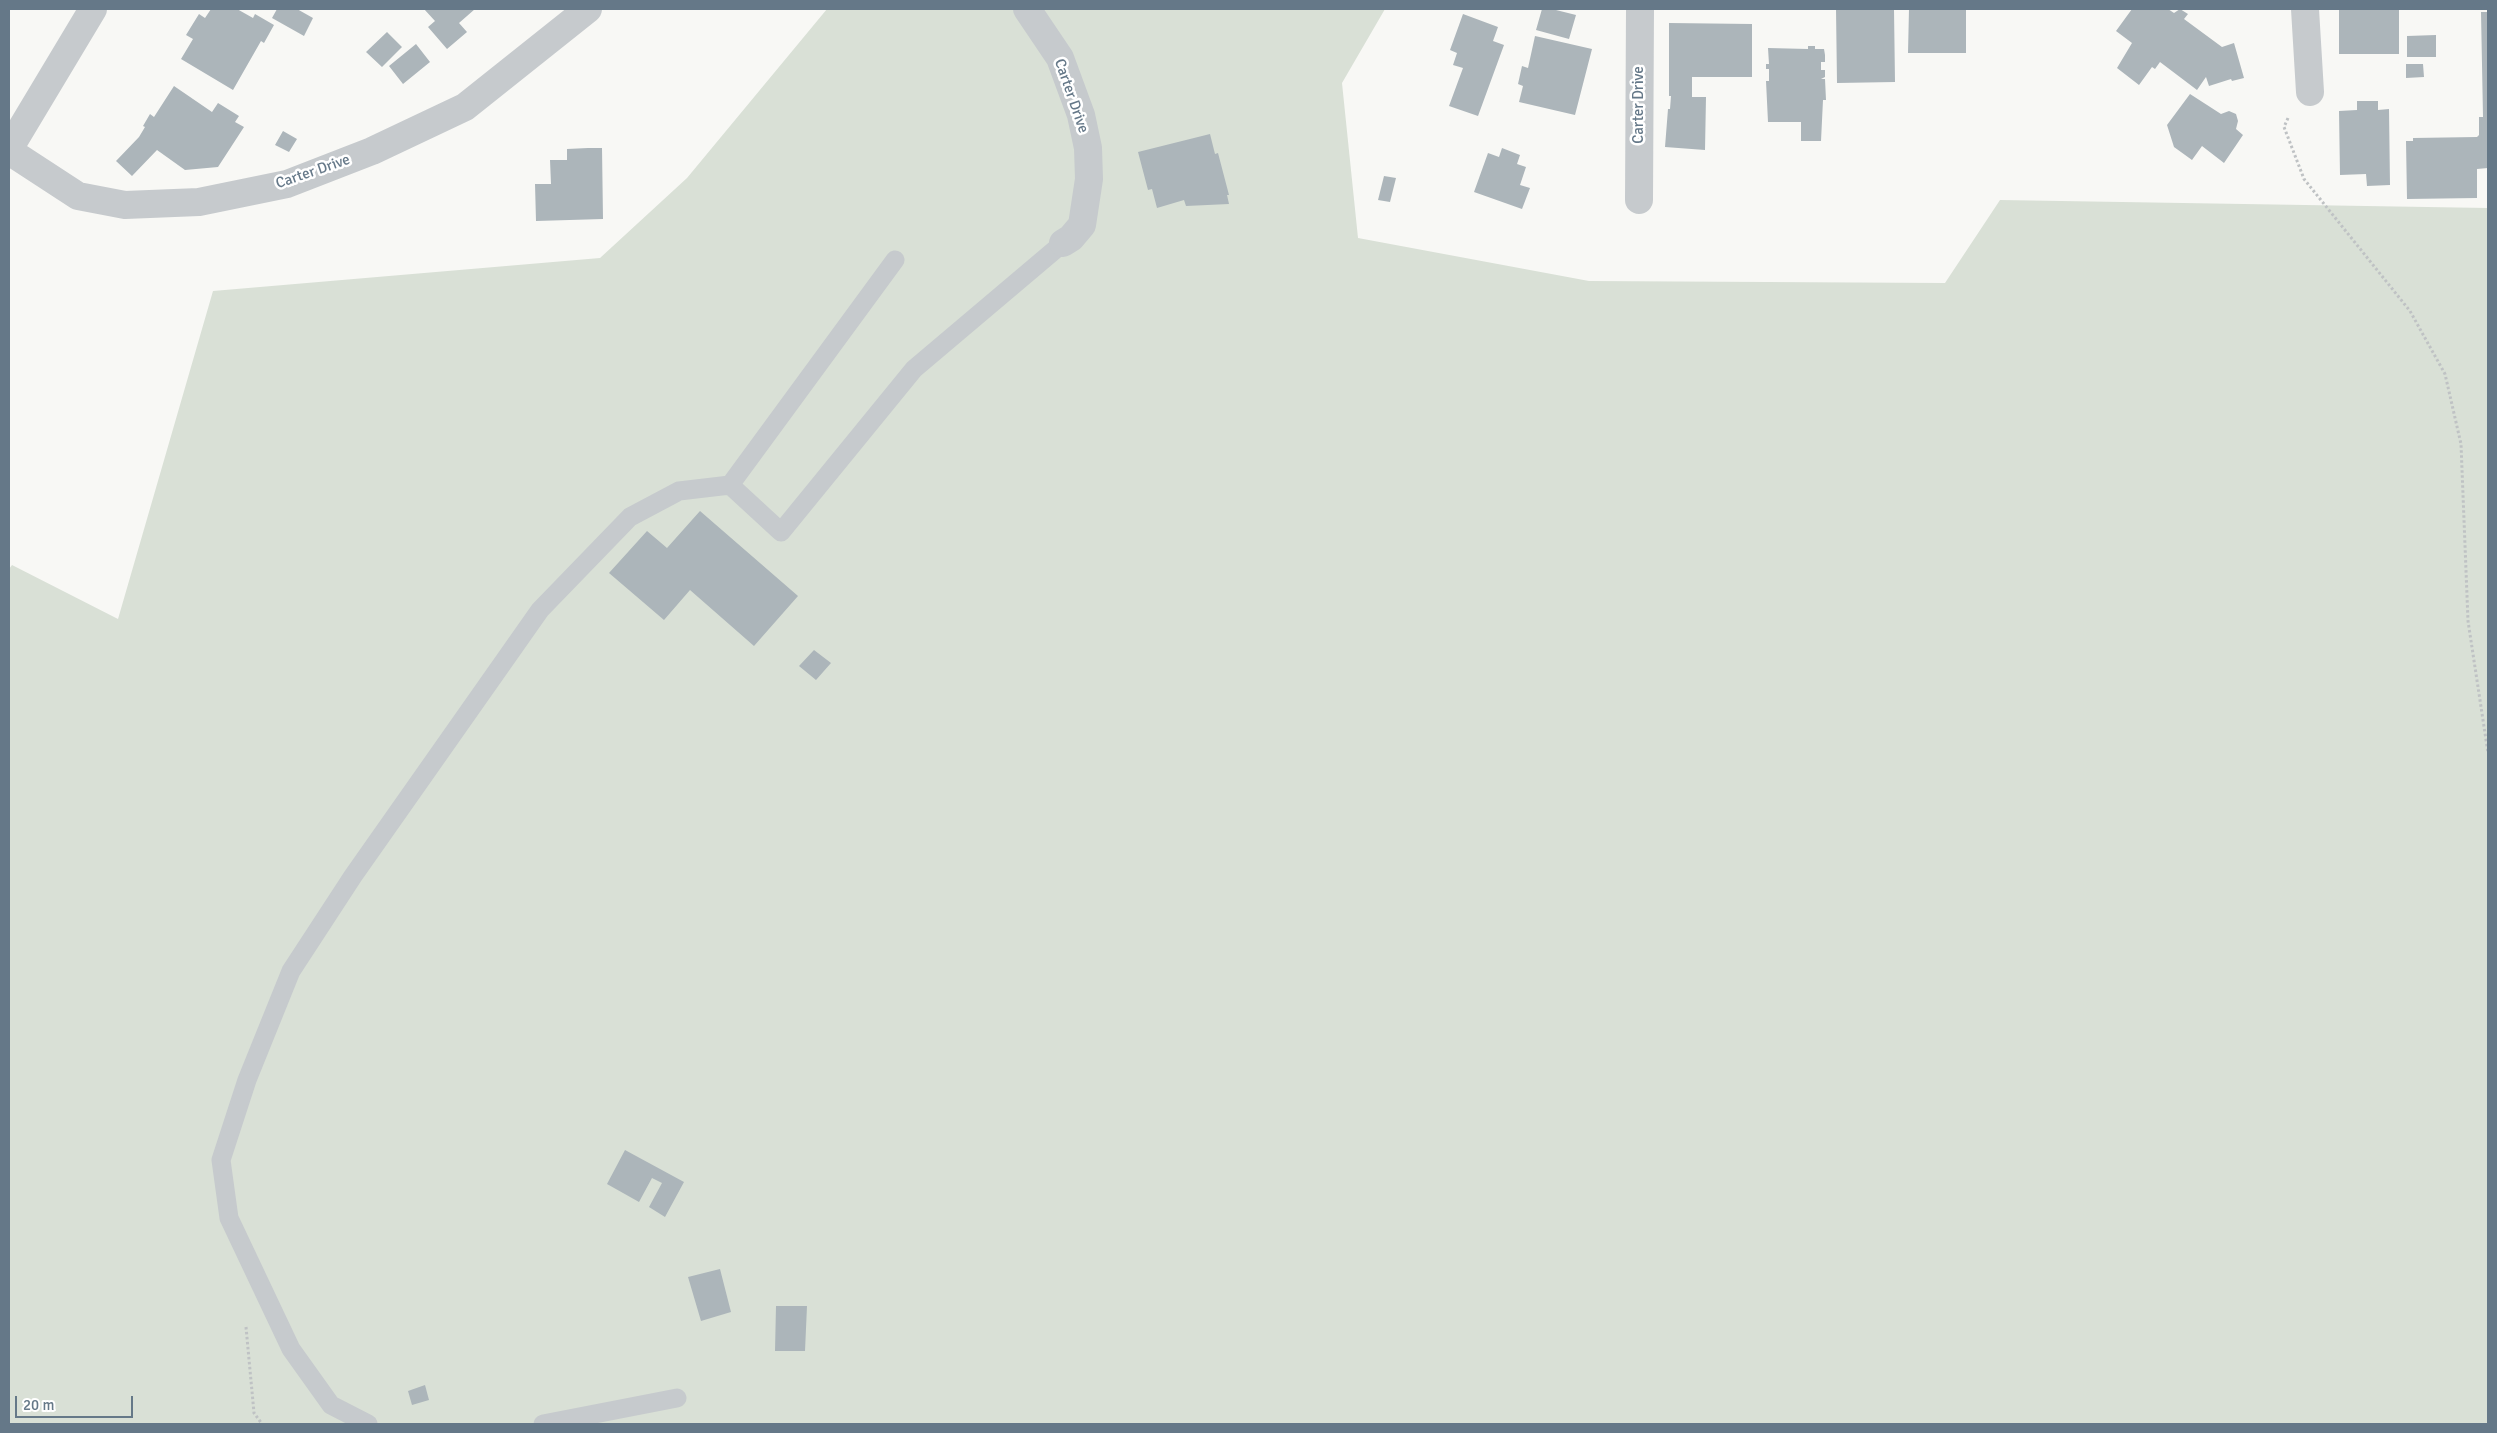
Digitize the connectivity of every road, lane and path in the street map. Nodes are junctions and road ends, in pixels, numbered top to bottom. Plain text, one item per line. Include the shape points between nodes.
1 (93, 9) edge
2 (588, 9) edge
3 (1027, 9) edge
4 (1640, 9) edge
5 (2304, 9) edge
6 (2310, 92) joint
7 (9, 150) edge
8 (1639, 200) dead end
9 (1063, 244) joint
10 (895, 260) dead end
11 (730, 485) junction
12 (2488, 753) edge
13 (245, 1320) dead end
14 (677, 1398) dead end
15 (262, 1424) edge
16 (368, 1424) edge
17 (543, 1424) edge

1 - 7 street
2 - 7 street, Carter Drive via 465,107 372,151 287,184 200,202 125,205 78,196
3 - 9 street, Carter Drive via 1060,58 1081,115 1088,148 1089,179 1082,225
4 - 8 street, Carter Drive
5 - 6 street
6 - 12 path via 2296,101 2284,128 2304,179 2410,311 2445,374 2461,444 2468,622
9 - 11 lane via 914,369 781,532
10 - 11 lane
11 - 16 lane via 679,491 630,517 540,610 353,876 291,972 247,1080 221,1160 229,1218 290,1349 331,1405
13 - 15 path via 254,1413
14 - 17 lane

